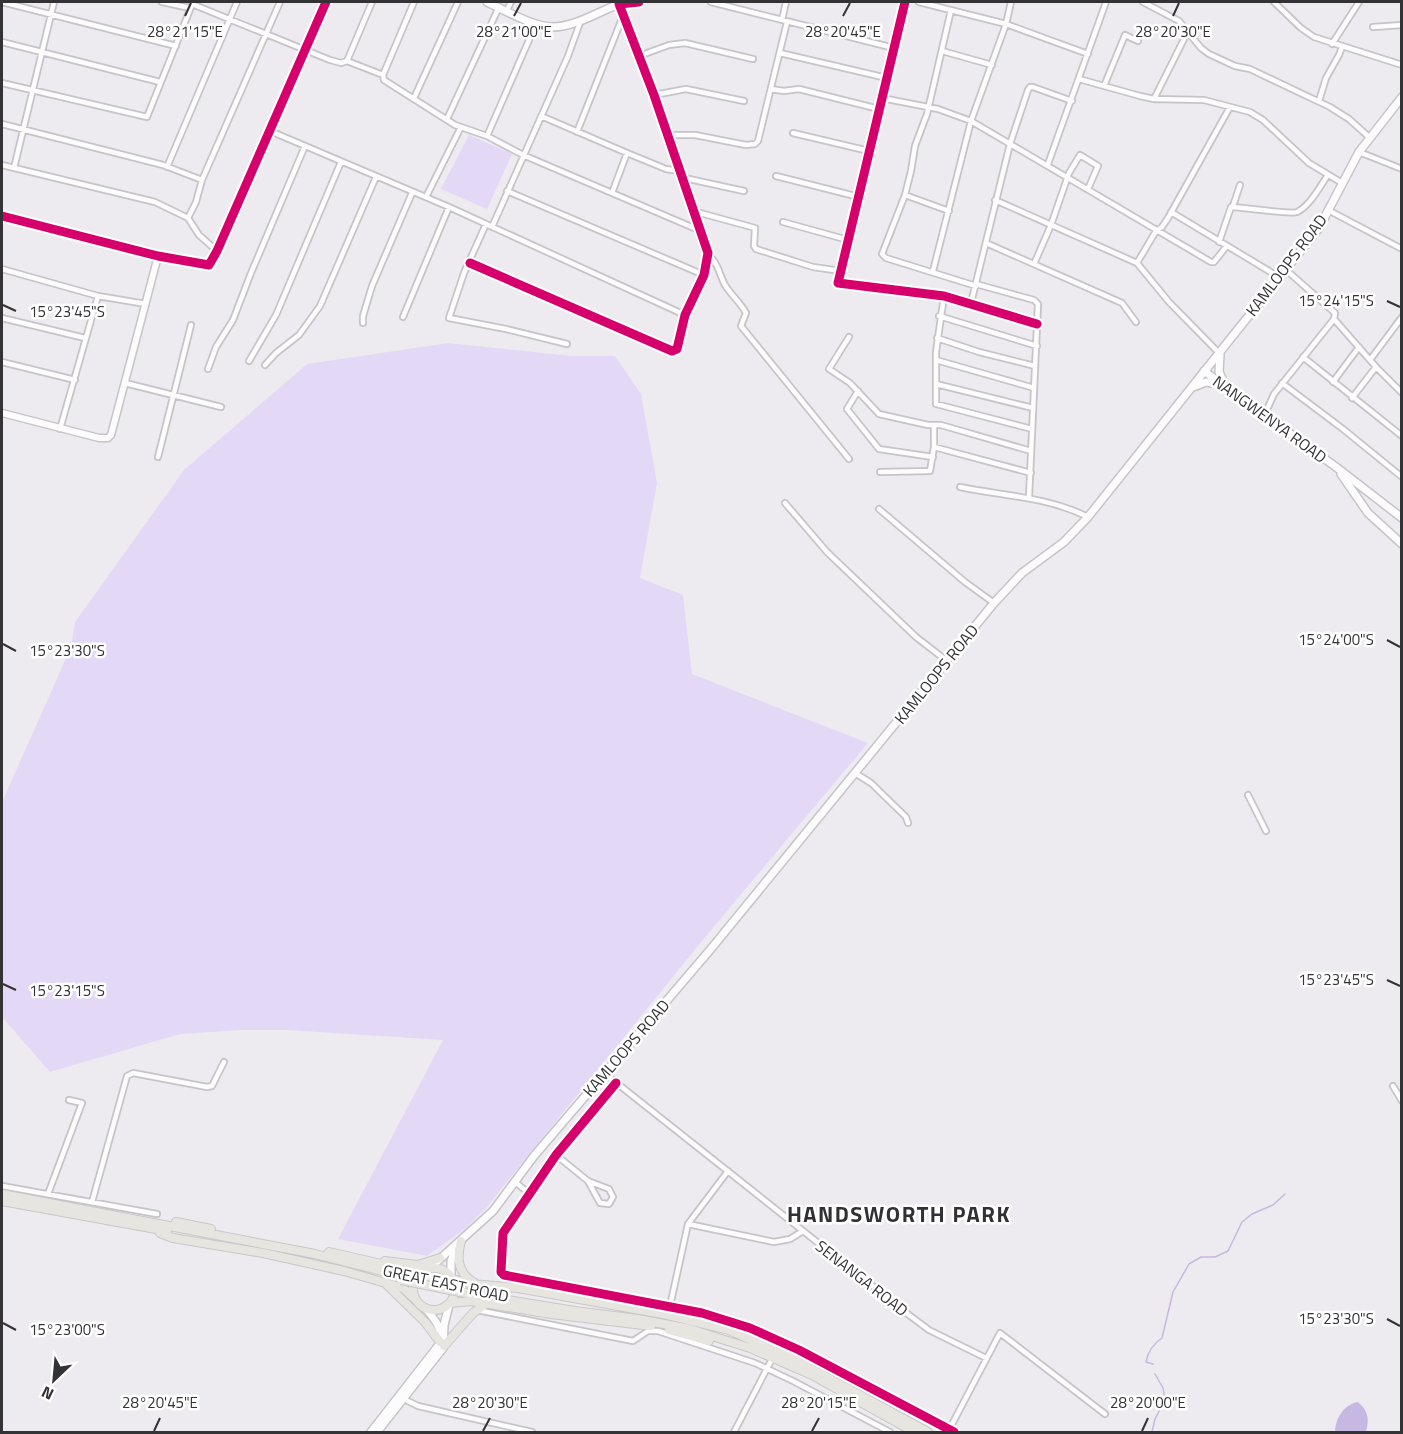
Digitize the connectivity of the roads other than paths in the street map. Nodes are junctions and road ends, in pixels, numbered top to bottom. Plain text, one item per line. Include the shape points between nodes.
1 (2, 2) edge
2 (54, 2) edge
3 (162, 2) edge
4 (237, 2) edge
5 (280, 2) edge
6 (326, 2) edge
7 (372, 2) edge
8 (414, 2) edge
9 (458, 2) edge
10 (487, 2) edge
11 (511, 2) edge
12 (639, 2) edge
13 (711, 2) edge
14 (786, 2) edge
15 (905, 2) edge
16 (919, 2) edge
17 (1011, 2) edge
18 (1106, 2) edge
19 (1143, 2) edge
20 (1359, 2) edge
21 (618, 3) edge
22 (1277, 3) edge
23 (192, 5) edge
24 (499, 7) junction
25 (507, 10) junction
26 (951, 10) junction
27 (51, 14) junction
28 (623, 16) junction
29 (231, 19) junction
30 (582, 20) junction
31 (784, 21) junction
32 (536, 24) junction
33 (1006, 24) junction
34 (1401, 25) edge
35 (1373, 27) dead end
36 (1188, 31) junction
37 (266, 34) junction
38 (1137, 41) dead end
39 (2, 42) edge
40 (1332, 44) junction
41 (176, 46) junction
42 (1342, 47) junction
43 (894, 48) junction
44 (305, 50) junction
45 (942, 51) junction
46 (42, 52) junction
47 (780, 53) junction
48 (1088, 54) junction
49 (639, 56) junction
50 (753, 59) dead end
51 (346, 61) junction
52 (992, 64) junction
53 (1401, 65) edge
54 (382, 75) junction
55 (887, 78) junction
56 (1079, 79) junction
57 (160, 82) junction
58 (2, 83) edge
59 (1104, 86) junction
60 (771, 89) junction
61 (33, 91) junction
62 (654, 96) junction
63 (1401, 97) edge
64 (414, 98) junction
65 (882, 98) junction
66 (1154, 99) junction
67 (744, 101) dead end
68 (1071, 101) junction
69 (1319, 101) junction
70 (928, 107) junction
71 (1230, 107) junction
72 (879, 109) junction
73 (541, 116) junction
74 (447, 119) junction
75 (971, 121) junction
76 (2, 124) edge
77 (461, 127) junction
78 (24, 130) junction
79 (270, 131) junction
80 (577, 132) junction
81 (793, 133) dead end
82 (667, 135) junction
83 (487, 136) junction
84 (1370, 138) junction
85 (1010, 144) junction
86 (305, 146) junction
87 (869, 151) junction
88 (1359, 152) junction
89 (627, 153) junction
90 (523, 155) junction
91 (341, 162) junction
92 (1048, 164) junction
93 (2, 165) edge
94 (168, 167) junction
95 (14, 168) junction
96 (1401, 169) edge
97 (680, 174) junction
98 (1328, 175) junction
99 (776, 176) dead end
100 (376, 177) junction
101 (1068, 177) junction
102 (202, 180) junction
103 (1342, 183) junction
104 (1240, 185) dead end
105 (1088, 189) junction
106 (507, 191) junction
107 (744, 191) dead end
108 (412, 193) junction
109 (612, 193) junction
110 (905, 195) junction
111 (426, 197) junction
112 (859, 197) junction
113 (995, 200) junction
114 (1233, 206) junction
115 (449, 207) junction
116 (1328, 210) junction
117 (693, 211) junction
118 (949, 211) junction
119 (1171, 213) junction
120 (2, 216) edge
121 (188, 218) junction
122 (783, 222) dead end
123 (486, 224) junction
124 (1051, 225) junction
125 (492, 227) junction
126 (701, 231) junction
127 (1156, 231) junction
128 (848, 240) junction
129 (1219, 242) junction
130 (986, 243) junction
131 (1226, 247) junction
132 (1401, 249) edge
133 (217, 251) junction
134 (708, 255) junction
135 (158, 256) junction
136 (470, 263) junction
137 (1137, 263) junction
138 (1034, 264) junction
139 (2, 269) edge
140 (1285, 269) junction
141 (841, 271) junction
142 (933, 271) junction
143 (704, 275) junction
144 (1279, 277) junction
145 (976, 285) junction
146 (99, 296) junction
147 (944, 296) junction
148 (146, 303) junction
149 (971, 303) junction
150 (685, 315) junction
151 (939, 316) junction
152 (403, 317) dead end
153 (1401, 317) edge
154 (2, 318) edge
155 (1334, 319) junction
156 (1136, 322) dead end
157 (363, 323) dead end
158 (1037, 324) junction
159 (191, 325) dead end
160 (849, 337) dead end
161 (937, 338) junction
162 (85, 339) junction
163 (567, 344) dead end
164 (1226, 345) junction
165 (1036, 346) junction
166 (1359, 347) junction
167 (1219, 353) junction
168 (1303, 357) junction
169 (936, 360) junction
170 (1370, 360) junction
171 (249, 361) dead end
172 (2, 362) edge
173 (265, 365) dead end
174 (1035, 366) junction
175 (1376, 367) junction
176 (208, 369) dead end
177 (1204, 371) junction
178 (75, 380) junction
179 (1333, 382) junction
180 (125, 383) junction
181 (1282, 383) junction
182 (936, 384) junction
183 (1228, 387) junction
184 (1034, 388) junction
185 (1191, 388) junction
186 (858, 392) junction
187 (1401, 393) edge
188 (174, 396) junction
189 (1352, 398) junction
190 (221, 407) dead end
191 (1033, 408) junction
192 (2, 413) edge
193 (1264, 414) junction
194 (934, 425) junction
195 (60, 429) junction
196 (1032, 429) junction
197 (1401, 436) edge
198 (934, 447) junction
199 (1031, 451) junction
200 (158, 457) dead end
201 (933, 457) junction
202 (849, 459) dead end
203 (1336, 467) junction
204 (880, 472) dead end
205 (1031, 473) junction
206 (1401, 477) edge
207 (960, 487) dead end
208 (1029, 497) junction
209 (785, 503) dead end
210 (879, 509) dead end
211 (1088, 517) junction
212 (1401, 518) edge
213 (1401, 544) edge
214 (994, 603) junction
215 (947, 661) junction
216 (855, 773) junction
217 (1248, 795) dead end
218 (908, 822) dead end
219 (1266, 831) dead end
220 (224, 1062) dead end
221 (604, 1072) junction
222 (616, 1083) junction
223 (1393, 1086) dead end
224 (69, 1100) dead end
225 (1401, 1101) edge
226 (556, 1155) junction
227 (728, 1171) junction
228 (588, 1181) junction
229 (515, 1182) junction
230 (2, 1186) edge
231 (2, 1194) edge
232 (48, 1194) junction
233 (530, 1194) junction
234 (2, 1201) edge
235 (92, 1202) junction
236 (157, 1214) dead end
237 (144, 1224) junction
238 (688, 1224) junction
239 (803, 1232) junction
240 (460, 1243) junction
241 (440, 1258) junction
242 (371, 1260) junction
243 (430, 1268) junction
244 (421, 1273) junction
245 (452, 1277) junction
246 (384, 1282) junction
247 (481, 1285) junction
248 (415, 1299) junction
249 (486, 1303) junction
250 (450, 1304) junction
251 (670, 1306) junction
252 (427, 1310) junction
253 (477, 1310) junction
254 (781, 1341) junction
255 (748, 1344) junction
256 (442, 1345) junction
257 (775, 1354) junction
258 (986, 1358) junction
259 (768, 1369) junction
260 (401, 1398) junction
261 (1105, 1414) dead end
262 (951, 1431) edge
263 (370, 1432) edge
264 (377, 1432) edge
265 (532, 1432) edge
266 (734, 1432) edge
267 (890, 1432) edge
268 (914, 1432) edge
269 (928, 1432) edge

1 - 27 street
2 - 27 street
3 - 23 street
4 - 29 street
5 - 37 street
6 - 44 street
7 - 51 street
8 - 54 street
9 - 64 street
10 - 24 main road
11 - 25 street
12 - 21 street
13 - 31 street
14 - 31 street
15 - 43 street
16 - 26 street
17 - 33 street
18 - 48 street
19 - 36 street via 1179,21
20 - 40 street
21 - 28 street
21 - 30 main road
22 - 40 street via 1307,33
23 - 29 street
23 - 41 street
24 - 25 main road
24 - 74 street
25 - 32 main road
26 - 33 street
26 - 45 street
27 - 41 street
27 - 46 street
28 - 49 street
28 - 80 street
29 - 37 street
29 - 94 street
30 - 32 main road via 555,27
30 - 73 street
31 - 43 street
31 - 47 street
32 - 83 street
33 - 48 street
33 - 52 street
34 - 35 street
36 - 66 street
36 - 69 street via 1209,54
37 - 44 street
37 - 102 street
38 - 59 street via 1125,35
39 - 46 street
40 - 42 street
41 - 57 street
42 - 53 street
42 - 69 street
43 - 55 street
44 - 51 street via 341,63
44 - 79 street
45 - 52 street
45 - 70 street
46 - 57 street
46 - 61 street
47 - 55 street
47 - 60 street
48 - 56 street
49 - 50 street via 685,43
49 - 62 street
51 - 54 street
52 - 75 street
54 - 64 street
55 - 65 street
56 - 59 street
56 - 68 street
57 - 61 street via 147,117
58 - 61 street
59 - 66 street
60 - 72 street via 799,89
60 - 82 street via 755,144
61 - 78 street
62 - 67 street via 686,88
62 - 82 street
63 - 84 main road, KAMLOOPS ROAD
64 - 74 street
65 - 70 street
65 - 72 street
66 - 71 street via 1204,100
68 - 85 street via 1030,87
68 - 92 street
69 - 84 street via 1349,119
70 - 75 street
70 - 110 street
71 - 98 street via 1259,117 1302,158
71 - 119 street
72 - 87 street
73 - 80 street
73 - 90 street
74 - 77 street
75 - 85 street
75 - 118 street
76 - 78 street
77 - 83 street
77 - 111 street
78 - 94 street
78 - 95 street
79 - 86 street
79 - 133 street
80 - 89 street
81 - 87 street
82 - 97 street
83 - 90 street
84 - 88 main road, KAMLOOPS ROAD
85 - 92 street
85 - 113 street
86 - 91 street
86 - 176 street via 233,320
87 - 112 street
88 - 96 street
88 - 103 main road, KAMLOOPS ROAD
89 - 97 street
89 - 109 street
90 - 106 street
90 - 109 street
91 - 100 street
91 - 171 street via 276,315
92 - 101 street
93 - 95 street
94 - 102 street
95 - 121 street via 155,202
97 - 107 street
97 - 117 street
98 - 103 street
98 - 114 street via 1297,212
99 - 112 street
100 - 108 street
100 - 173 street via 320,306 299,335
101 - 105 street
101 - 105 street via 1080,155 1091,161 1098,166
101 - 124 street
102 - 121 street
103 - 116 main road, KAMLOOPS ROAD
104 - 114 street
105 - 127 street
106 - 125 street
106 - 143 street
108 - 111 street
108 - 157 street via 372,286
109 - 126 street
110 - 118 street
110 - 142 street via 882,254
111 - 115 street
112 - 128 street
113 - 124 street
113 - 130 street
114 - 129 street
115 - 123 street
115 - 152 street
116 - 132 street
116 - 140 main road, KAMLOOPS ROAD via 1319,228
117 - 126 street
117 - 141 street via 755,228 756,249 813,267
118 - 142 street
119 - 127 street
119 - 129 street
120 - 135 street
121 - 133 street
122 - 128 street
123 - 125 street
123 - 136 street
124 - 137 street
124 - 138 street
125 - 150 street
126 - 134 street
127 - 131 street via 1211,262
127 - 137 street
128 - 141 street
129 - 131 street
130 - 138 street
130 - 145 street
131 - 144 street
133 - 135 street via 209,265
134 - 143 street
134 - 202 street via 730,293 745,309 741,326
135 - 148 street
136 - 150 street via 672,351 680,340
136 - 163 street via 449,318
137 - 167 street
138 - 156 street via 1122,303
139 - 146 street
140 - 144 main road, KAMLOOPS ROAD
140 - 155 street via 1335,313
141 - 147 street via 838,283
142 - 145 street
143 - 150 street
144 - 164 main road, KAMLOOPS ROAD
145 - 149 street
145 - 158 street via 1036,301
146 - 148 street
146 - 162 street
147 - 149 street
147 - 151 street
148 - 180 street
149 - 158 street
151 - 161 street
151 - 165 street
153 - 170 street
154 - 162 street
155 - 166 street
155 - 168 street
158 - 165 street
159 - 188 street
160 - 186 street via 830,369
161 - 169 street
161 - 174 street
162 - 178 street
164 - 167 main road, KAMLOOPS ROAD
164 - 183 main road via 1219,372
165 - 174 street
166 - 170 street
166 - 179 street
167 - 177 main road, KAMLOOPS ROAD
168 - 179 street
168 - 181 street
169 - 182 street
169 - 184 street
170 - 175 street
172 - 178 street
174 - 184 street
175 - 187 street
175 - 189 street
177 - 183 main road, NANGWENYA ROAD
177 - 185 main road, KAMLOOPS ROAD
178 - 195 street
179 - 189 street
180 - 188 street
180 - 195 street via 113,432 108,438
181 - 193 street
181 - 206 street
182 - 191 street
182 - 196 street via 936,404
183 - 185 main road via 1213,382
183 - 193 main road, NANGWENYA ROAD
184 - 191 street
185 - 211 main road, KAMLOOPS ROAD
186 - 194 street via 884,417
186 - 201 street via 848,409 879,449
188 - 190 street
188 - 200 street
189 - 197 street
191 - 196 street
192 - 195 street
193 - 203 main road, NANGWENYA ROAD
194 - 198 street
194 - 199 street
196 - 199 street
198 - 201 street
198 - 205 street
199 - 205 street
201 - 204 street via 929,471
203 - 212 main road, NANGWENYA ROAD
203 - 213 main road, NANGWENYA ROAD via 1368,513
205 - 208 street
207 - 208 street
208 - 211 street
209 - 215 street via 827,552 916,637
210 - 214 street
211 - 214 main road, KAMLOOPS ROAD via 1064,542 1015,579
214 - 215 main road, KAMLOOPS ROAD
215 - 216 main road, KAMLOOPS ROAD
216 - 218 street via 871,783
216 - 221 main road, KAMLOOPS ROAD
217 - 219 street
220 - 235 street via 212,1086 207,1088 133,1073 127,1076
221 - 222 street, SENANGA ROAD
221 - 229 main road, KAMLOOPS ROAD
222 - 226 street
222 - 227 street, SENANGA ROAD
223 - 225 street
224 - 232 street via 82,1103
226 - 228 street
226 - 233 street
227 - 238 street
227 - 239 street, SENANGA ROAD
228 - 228 street via 600,1203 609,1204 613,1197 609,1189
229 - 233 street
229 - 240 main road, KAMLOOPS ROAD via 488,1218
230 - 232 street
231 - 237 main road, GREAT EAST ROAD
232 - 235 street
233 - 251 street via 503,1233 504,1275
234 - 237 main road, GREAT EAST ROAD
235 - 236 street
237 - 242 main road, GREAT EAST ROAD via 174,1222
237 - 246 main road, GREAT EAST ROAD via 173,1238 263,1253
237 - 255 main road, GREAT EAST ROAD, bridge via 465,1291 690,1329
238 - 239 street via 774,1242
238 - 251 street
239 - 258 street, SENANGA ROAD via 929,1330
240 - 241 main road, KAMLOOPS ROAD
240 - 245 main road via 451,1261
240 - 247 main road via 461,1270
241 - 242 main road via 418,1265
241 - 243 main road, KAMLOOPS ROAD
242 - 244 main road, GREAT EAST ROAD
243 - 244 main road
243 - 245 main road via 439,1268
244 - 248 main road via 414,1285
245 - 247 main road, GREAT EAST ROAD
245 - 250 main road via 456,1288
246 - 248 main road, GREAT EAST ROAD via 403,1288
246 - 256 main road via 425,1322
247 - 255 main road, GREAT EAST ROAD via 668,1315 729,1330
248 - 252 main road
249 - 250 main road, GREAT EAST ROAD via 464,1300
249 - 253 main road
249 - 255 main road, GREAT EAST ROAD via 659,1327 725,1344
250 - 252 main road via 436,1311
250 - 256 main road
251 - 254 street via 724,1319
252 - 256 main road via 439,1325
253 - 256 main road
253 - 259 street via 633,1341 648,1331 658,1331
254 - 257 street
254 - 262 street
255 - 257 main road, GREAT EAST ROAD
256 - 260 main road
257 - 259 street
257 - 268 main road, GREAT EAST ROAD
257 - 269 main road, GREAT EAST ROAD via 839,1383
258 - 261 street via 1000,1333
258 - 262 street
259 - 266 street
259 - 267 street
260 - 263 main road
260 - 264 main road
260 - 265 street via 418,1406

